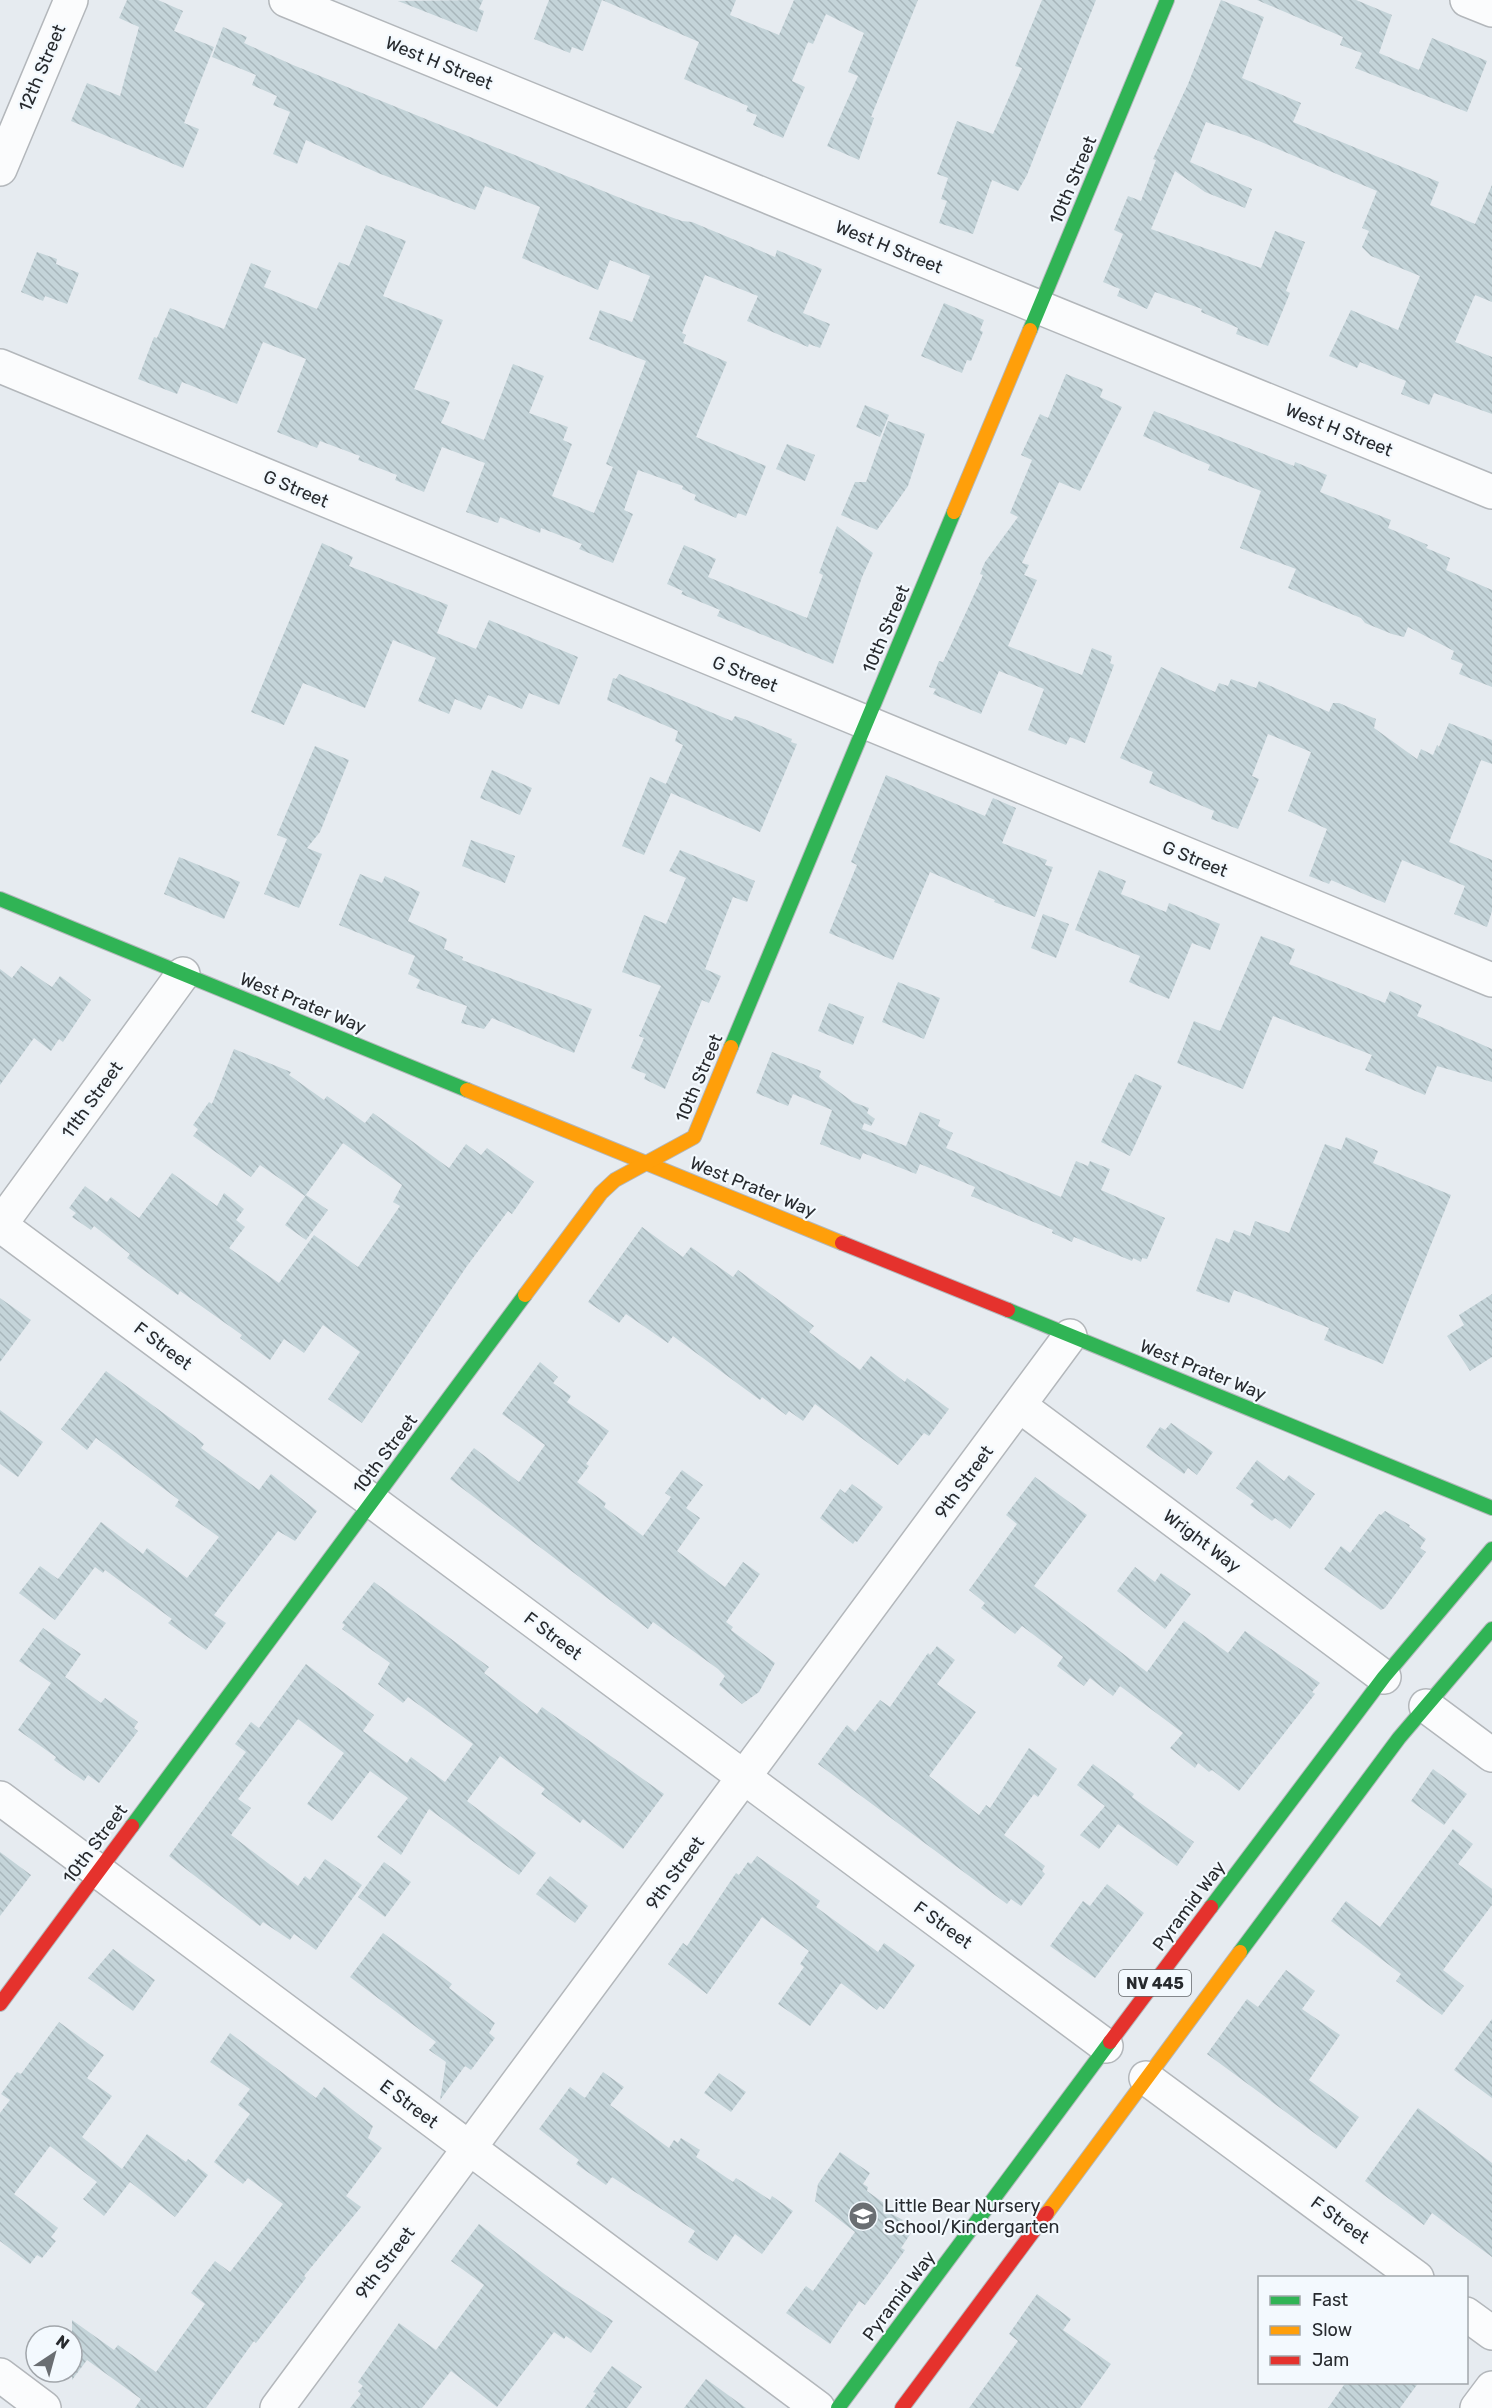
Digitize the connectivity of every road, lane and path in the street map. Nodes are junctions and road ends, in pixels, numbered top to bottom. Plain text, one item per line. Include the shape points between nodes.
1 (70, 0) edge
2 (286, 0) edge
3 (1167, 0) edge
4 (1467, 0) edge
5 (1492, 10) edge
6 (0, 170) edge
7 (1039, 308) junction
8 (0, 366) edge
9 (1492, 492) edge
10 (866, 724) junction
11 (0, 899) edge
12 (183, 974) junction
13 (1492, 980) edge
14 (646, 1163) junction
15 (0, 1225) edge
16 (1070, 1336) junction
17 (1020, 1406) junction
18 (372, 1502) junction
19 (1492, 1508) edge
20 (1492, 1549) edge
21 (1492, 1629) edge
22 (1384, 1677) junction
23 (1426, 1706) junction
24 (1492, 1755) edge
25 (744, 1778) junction
26 (0, 1798) edge
27 (98, 1871) junction
28 (0, 2004) edge
29 (1106, 2046) junction
30 (1146, 2078) junction
31 (470, 2150) junction
32 (1416, 2276) edge
33 (1468, 2315) edge
34 (1492, 2333) edge
35 (0, 2375) edge
36 (1492, 2388) edge
37 (44, 2408) edge
38 (277, 2408) edge
39 (818, 2408) edge
40 (838, 2408) edge
41 (902, 2408) edge
42 (1477, 2408) edge

1 - 6 street, 12th Street
2 - 7 street, West H Street
3 - 7 main road, 10th Street
4 - 5 street
7 - 9 street, West H Street
7 - 10 main road, 10th Street
8 - 10 street, G Street
10 - 13 street, G Street
10 - 14 main road, 10th Street via 694,1137
11 - 12 main road, West Prater Way
12 - 14 main road, West Prater Way
12 - 15 street, 11th Street
14 - 16 main road, West Prater Way
14 - 18 main road, 10th Street via 615,1180 601,1193
15 - 18 street, F Street
16 - 17 street, 9th Street
16 - 19 main road, West Prater Way
17 - 22 street, Wright Way
17 - 25 street, 9th Street
18 - 25 street, F Street
18 - 27 main road, 10th Street
20 - 22 main road, Pyramid Way / NV 445
21 - 23 main road, NV 445
22 - 29 main road, Pyramid Way / NV 445
23 - 24 street
23 - 30 main road, NV 445
25 - 29 street, F Street
25 - 31 street, 9th Street
26 - 27 street, E Street
27 - 28 main road, 10th Street
27 - 31 street, E Street
29 - 40 main road, Pyramid Way / NV 445
30 - 32 street, F Street
30 - 41 main road, NV 445
31 - 38 street, 9th Street
31 - 39 street, E Street
33 - 34 street
35 - 37 street
36 - 42 street

